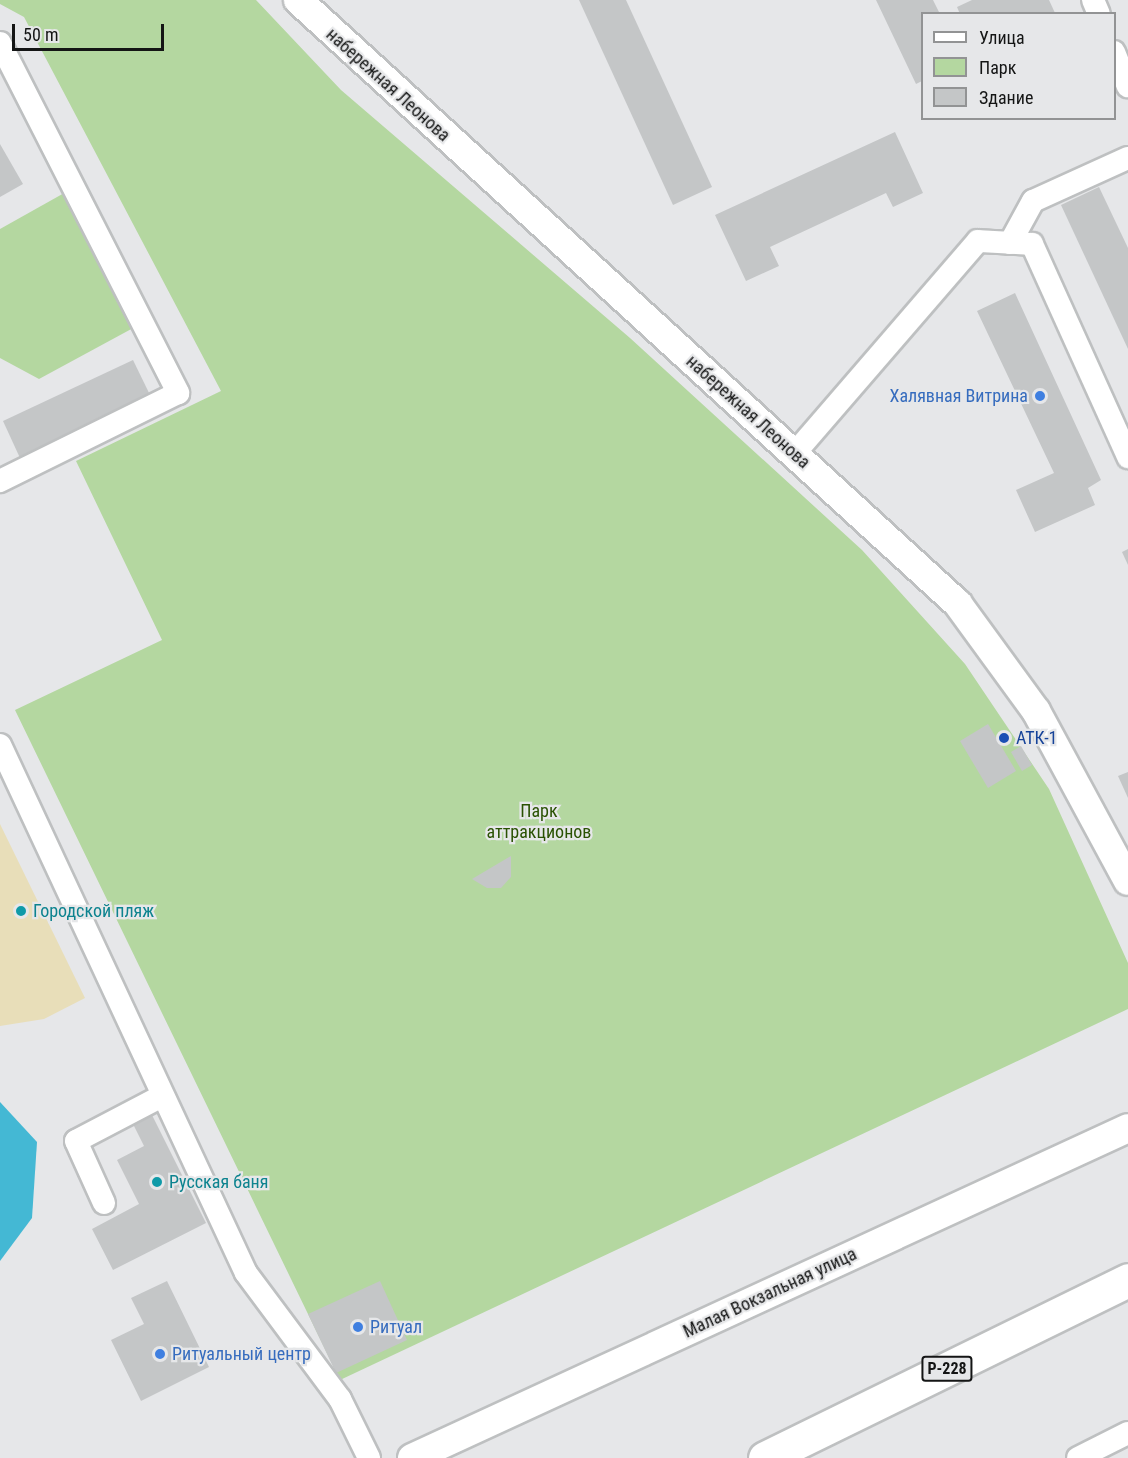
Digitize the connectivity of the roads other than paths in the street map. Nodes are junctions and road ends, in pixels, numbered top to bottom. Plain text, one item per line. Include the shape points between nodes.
1 (298, 0) edge
2 (0, 43) edge
3 (1116, 57) edge
4 (1128, 86) edge
5 (1128, 158) edge
6 (1010, 243) junction
7 (1126, 452) edge
8 (794, 454) junction
9 (0, 481) edge
10 (0, 745) edge
11 (1128, 881) edge
12 (162, 1096) junction
13 (1128, 1128) edge
14 (104, 1203) dead end
15 (1128, 1280) edge
16 (1128, 1433) edge
17 (421, 1456) edge
18 (369, 1458) edge
19 (765, 1458) edge
20 (1077, 1458) edge

1 - 8 main road, набережная Леонова
2 - 9 street via 178,393
3 - 4 street
5 - 6 street via 1033,201
6 - 7 street via 1032,244
6 - 8 street via 978,241
8 - 11 main road, набережная Леонова via 958,604 1036,711
10 - 12 street
12 - 14 street via 76,1141
12 - 18 street via 246,1273 340,1399
13 - 17 main road, Малая Вокзальная улица
15 - 19 highway, Р-228
16 - 20 street

